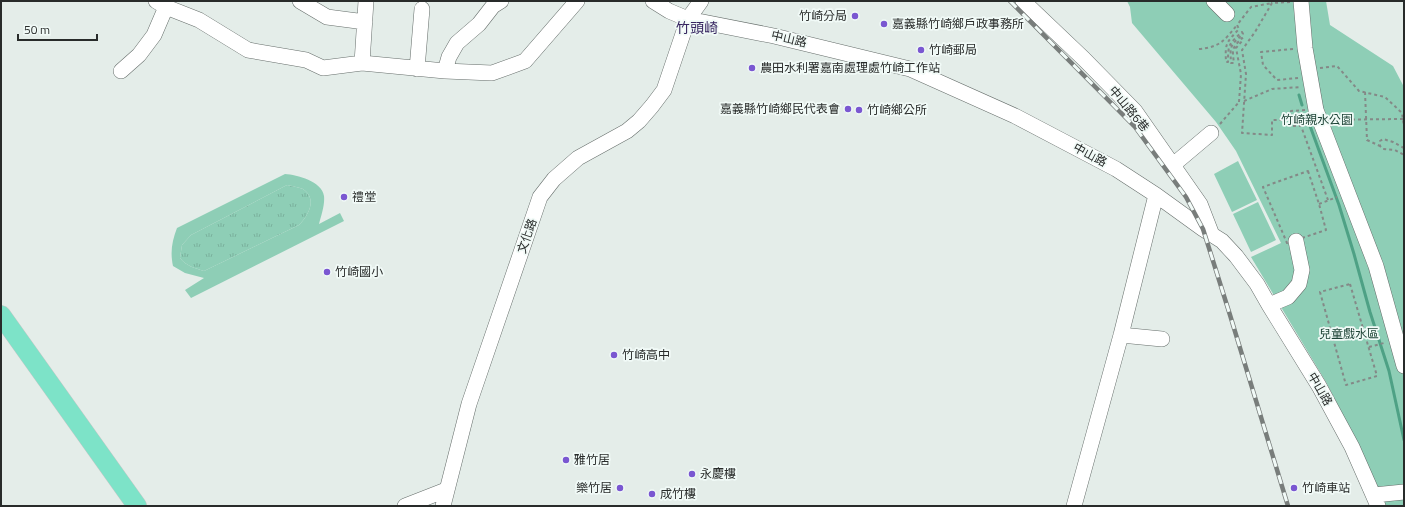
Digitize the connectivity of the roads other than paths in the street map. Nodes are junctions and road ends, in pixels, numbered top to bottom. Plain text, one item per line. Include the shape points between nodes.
1 (300, 1) edge
2 (366, 1) edge
3 (577, 1) edge
4 (652, 1) edge
5 (701, 1) edge
6 (1023, 1) edge
7 (1214, 1) edge
8 (1301, 1) edge
9 (492, 3) edge
10 (161, 4) edge
11 (422, 9) dead end
12 (1227, 14) dead end
13 (688, 19) junction
14 (365, 22) junction
15 (362, 63) junction
16 (417, 69) junction
17 (121, 71) dead end
18 (446, 71) junction
19 (1212, 133) road end
20 (1173, 165) junction
21 (1156, 195) junction
22 (1212, 235) junction
23 (1296, 241) road end
24 (1269, 305) junction
25 (1, 315) edge
26 (1121, 335) junction
27 (1162, 339) dead end
28 (1404, 366) edge
29 (446, 490) junction
30 (1404, 492) edge
31 (1376, 501) edge
32 (137, 506) edge
33 (405, 506) edge
34 (443, 506) edge
35 (1074, 506) edge

1 - 14 street via 326,17
2 - 14 street
3 - 18 street via 525,61 492,73
4 - 13 street, 中山路
5 - 13 street, 文化路
6 - 20 street, 中山路6巷 via 1135,111
7 - 12 street
8 - 28 street via 1305,48 1316,110 1376,266
9 - 18 street via 479,24 457,43 449,57
10 - 15 street via 199,20 248,50 306,60 323,68
10 - 17 street via 154,35 139,55
11 - 16 street
13 - 21 street, 中山路 via 782,37 910,68 1015,116 1116,168
13 - 29 street, 文化路 via 664,90 652,106 627,130 578,158 554,179 540,197 469,404
14 - 15 street
15 - 16 street
16 - 18 street
19 - 20 street
20 - 22 street, 中山路6巷 via 1200,204
21 - 22 street, 中山路
21 - 26 street
22 - 24 street, 中山路 via 1222,241 1236,256
23 - 24 street via 1302,270 1299,284 1288,297
24 - 31 street, 中山路 via 1319,386 1352,447
25 - 32 main road
26 - 27 street
26 - 35 street
29 - 33 street
29 - 34 street, 文化路
30 - 31 street

